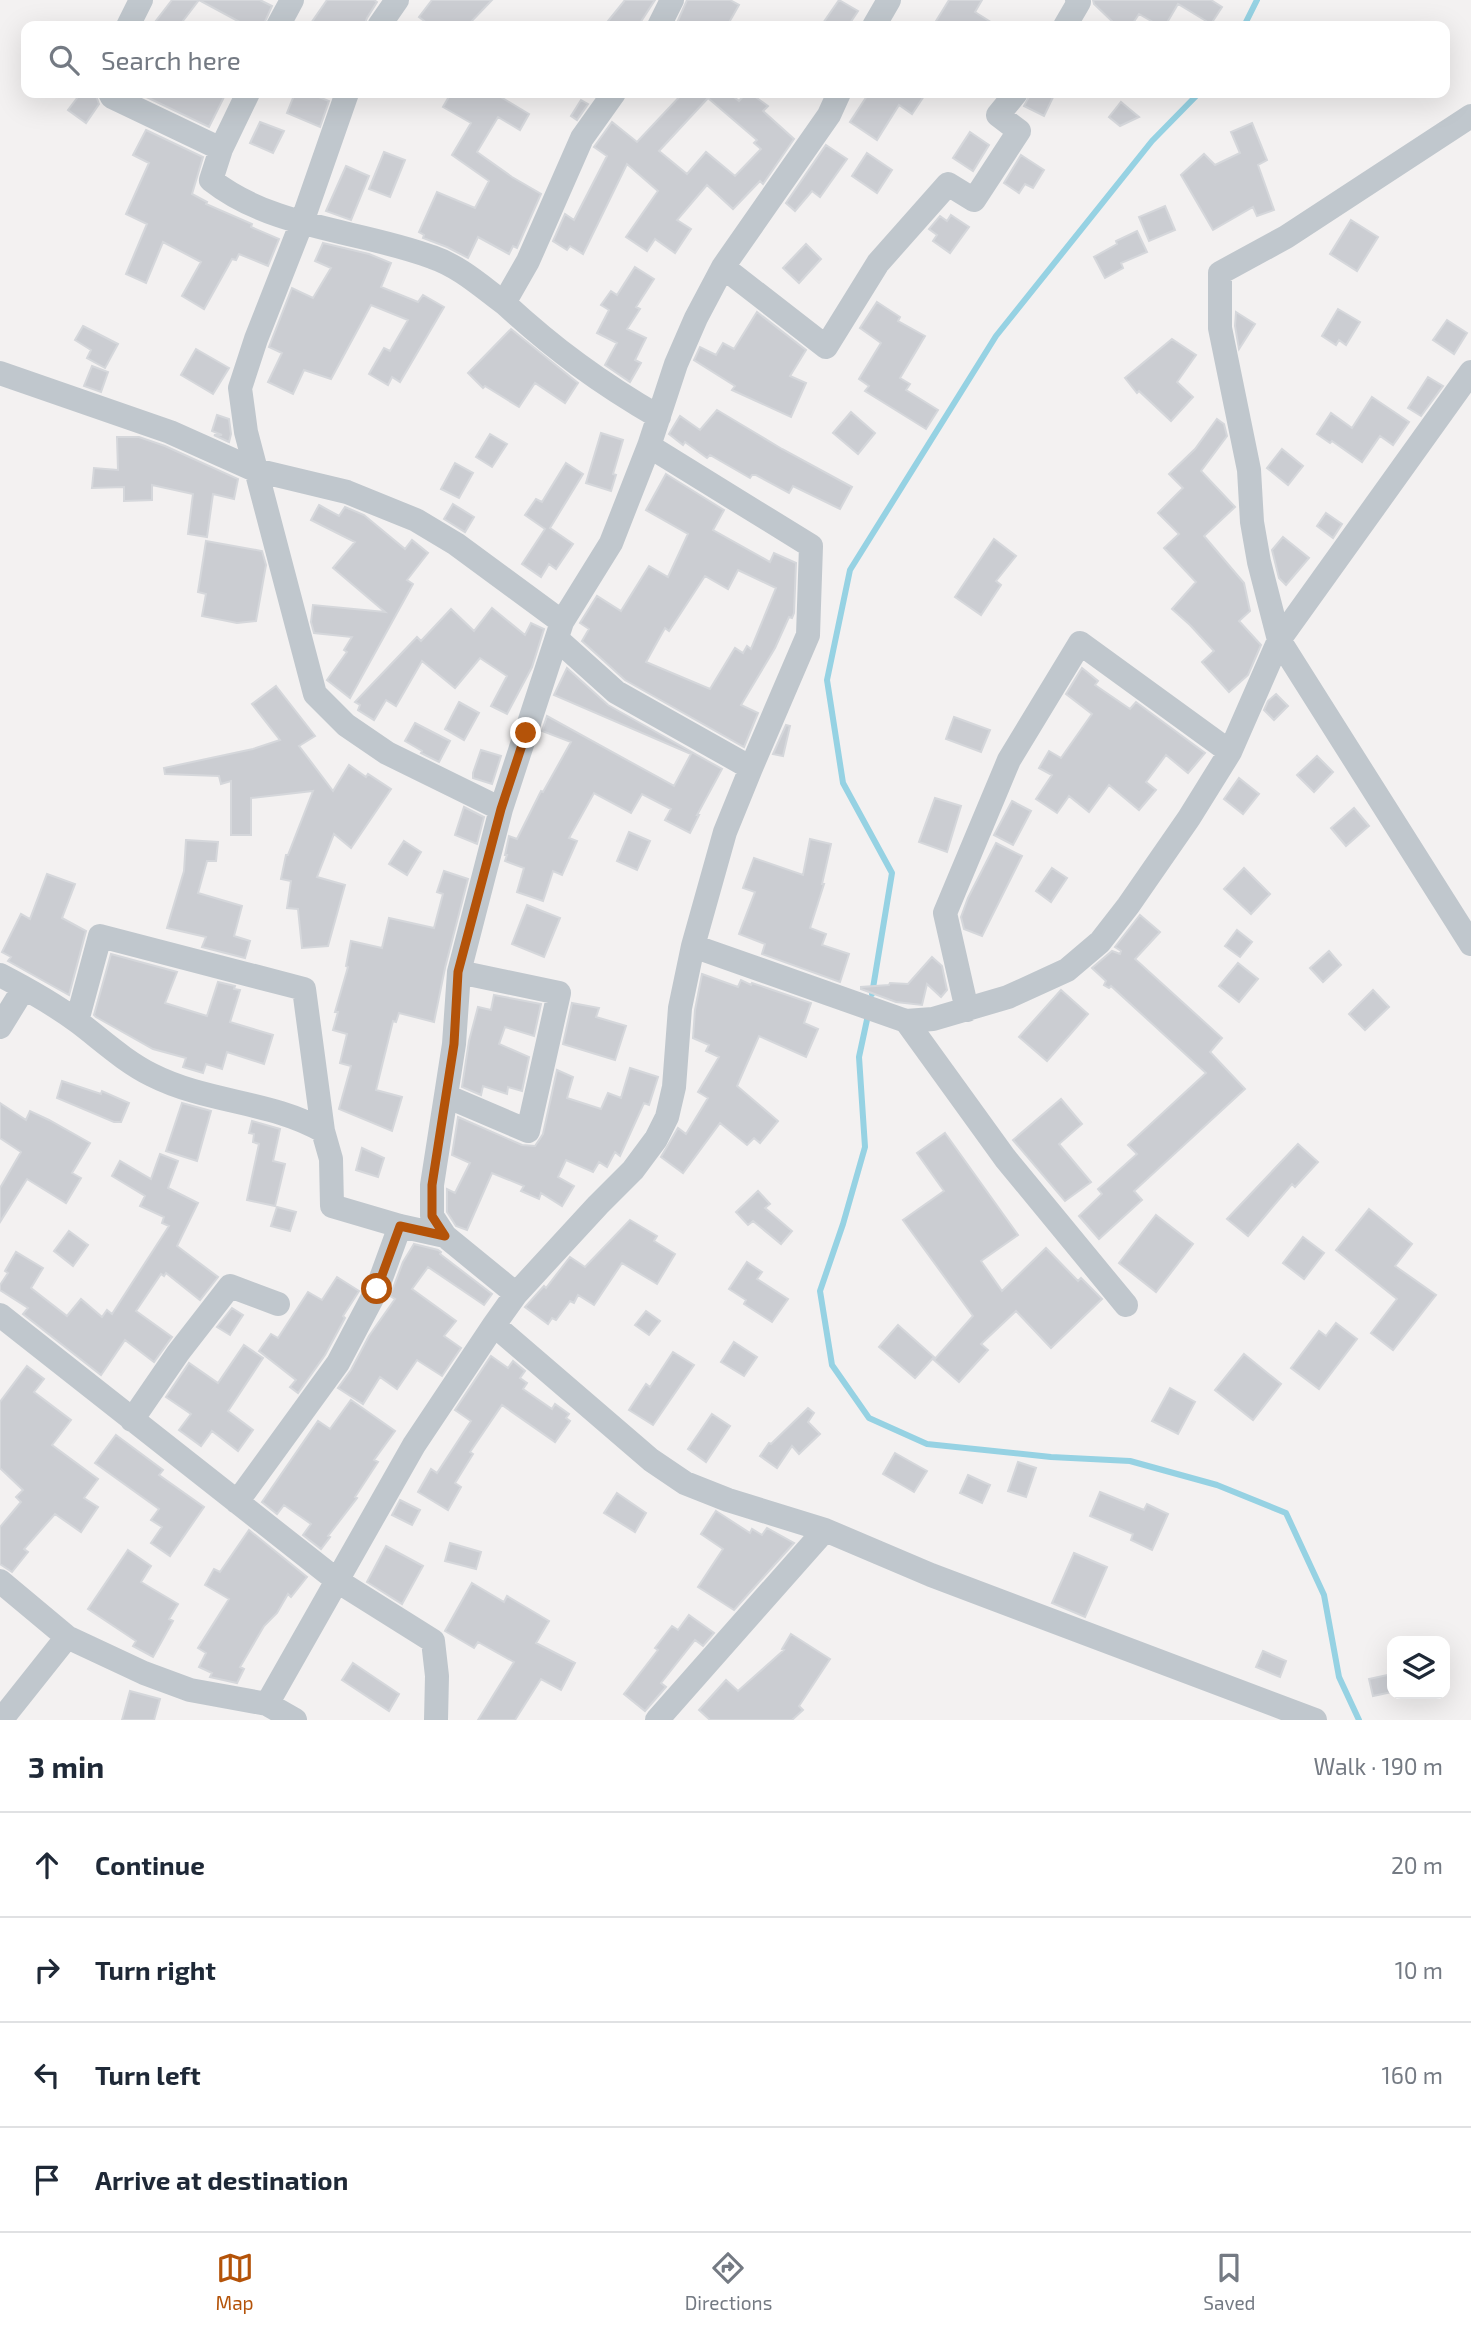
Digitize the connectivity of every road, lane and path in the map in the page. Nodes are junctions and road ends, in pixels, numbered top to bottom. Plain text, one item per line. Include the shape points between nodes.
1 (141, 0) edge
2 (292, 0) edge
3 (397, 0) edge
4 (672, 0) edge
5 (1077, 0) edge
6 (130, 21) edge
7 (281, 21) edge
8 (382, 21) edge
9 (662, 21) edge
10 (1068, 21) edge
11 (114, 98) edge
12 (246, 98) edge
13 (345, 98) edge
14 (610, 98) edge
15 (837, 98) edge
16 (1012, 98) edge
17 (1471, 116) edge
18 (221, 149) junction
19 (302, 222) junction
20 (723, 267) junction
21 (504, 303) junction
22 (1471, 372) edge
23 (0, 373) edge
24 (659, 417) junction
25 (649, 446) junction
26 (256, 470) junction
27 (559, 631) junction
28 (1279, 640) junction
29 (1230, 752) junction
30 (751, 768) junction
31 (501, 809) junction
32 (1471, 944) edge
33 (693, 946) junction
34 (458, 972) junction
35 (0, 975) edge
36 (24, 988) junction
37 (967, 1010) junction
38 (77, 1021) junction
39 (906, 1021) junction
40 (0, 1027) edge
41 (446, 1096) junction
42 (323, 1131) junction
43 (400, 1226) junction
44 (445, 1236) junction
45 (516, 1294) junction
46 (278, 1304) dead end
47 (1126, 1305) dead end
48 (0, 1315) edge
49 (494, 1325) junction
50 (132, 1420) junction
51 (237, 1502) junction
52 (825, 1530) junction
53 (338, 1580) junction
54 (0, 1581) edge
55 (68, 1637) junction
56 (267, 1704) junction
57 (1, 1720) edge
58 (295, 1720) edge
59 (436, 1720) edge
60 (657, 1720) edge
61 (1315, 1720) edge

1 - 6 street
2 - 7 street
3 - 8 street
4 - 9 street
5 - 10 street
11 - 18 street
12 - 18 street
13 - 19 street
14 - 21 street via 582,138 528,261
15 - 20 street
16 - 20 street via 998,115 1019,131 974,200 948,184 878,263 826,347
17 - 28 street via 1286,237 1220,273 1220,328 1248,470 1259,562
18 - 19 street via 211,180 244,202
19 - 21 street via 433,257
19 - 26 street via 240,388
20 - 24 street via 676,364
21 - 24 street via 551,346
22 - 28 street
23 - 26 street via 170,432
24 - 25 street
25 - 27 street via 611,543
25 - 30 street via 811,546 807,635
26 - 27 street via 347,492 416,520 456,544
26 - 31 street via 315,694 346,725 387,753
27 - 30 street via 617,692
27 - 31 street
28 - 29 street
28 - 32 street
29 - 37 street via 1100,943 1067,971
29 - 37 street via 1080,643 1009,760 945,913
30 - 33 street via 725,832
31 - 34 street
33 - 39 street
33 - 45 street via 680,1008 674,1087 656,1139 633,1170
34 - 41 street
34 - 41 street via 559,993 528,1131
35 - 36 street
36 - 38 street
36 - 40 street
37 - 39 street
38 - 42 street via 111,1049 186,1091 301,1118
38 - 42 street via 100,936 304,989
39 - 47 street via 1005,1158
41 - 44 street via 432,1185 432,1216
42 - 43 street via 331,1158 332,1206
43 - 44 street
43 - 51 street via 377,1289 338,1363
44 - 45 street
45 - 49 street
46 - 50 street via 230,1286
48 - 50 street
49 - 52 street via 651,1460 685,1483
49 - 53 street via 414,1446
50 - 51 street
51 - 53 street
52 - 60 street
52 - 61 street via 931,1575
53 - 56 street
53 - 59 street via 433,1641
54 - 55 street
55 - 56 street via 144,1674 190,1689
55 - 57 street
56 - 58 street

